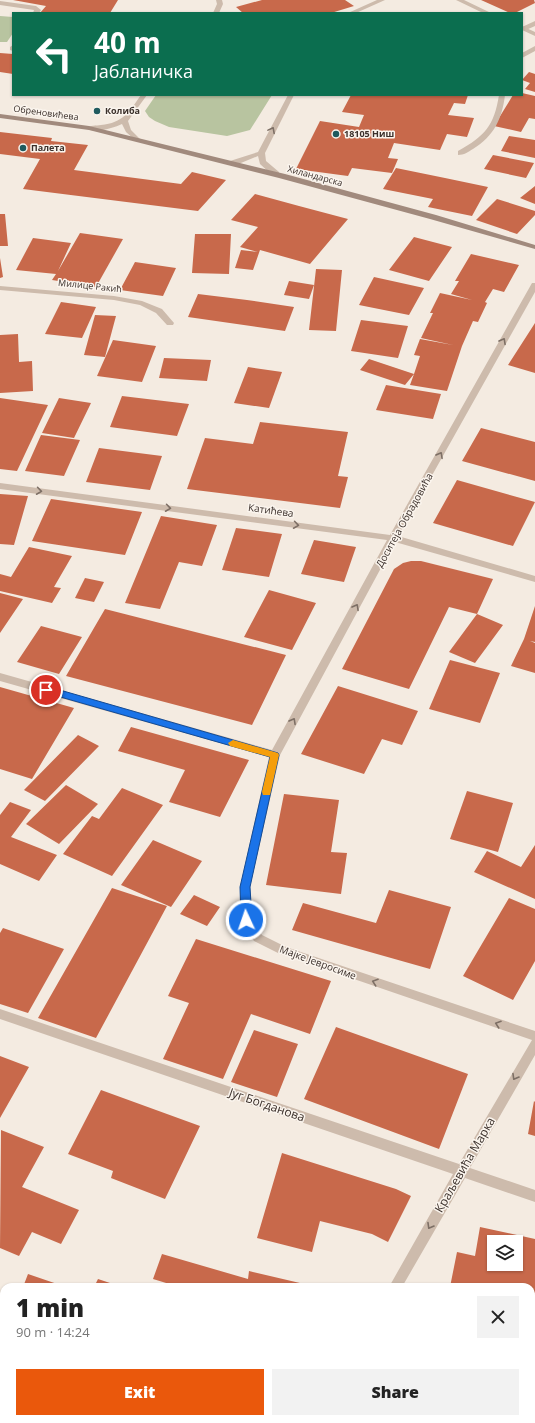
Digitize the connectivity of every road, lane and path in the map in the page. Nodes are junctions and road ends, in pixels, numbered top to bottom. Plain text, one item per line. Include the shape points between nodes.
1 (219, 0) edge
2 (382, 0) edge
3 (459, 0) edge
4 (0, 3) edge
5 (366, 7) junction
6 (37, 12) edge
7 (216, 12) edge
8 (353, 12) edge
9 (360, 12) edge
10 (486, 12) edge
11 (535, 23) edge
12 (523, 28) edge
13 (535, 34) edge
14 (535, 48) edge
15 (523, 55) edge
16 (143, 96) edge
17 (290, 96) edge
18 (502, 96) edge
19 (0, 116) edge
20 (125, 122) junction
21 (89, 128) junction
22 (138, 140) junction
23 (261, 153) junction
24 (461, 153) dead end
25 (233, 163) junction
26 (276, 174) junction
27 (535, 247) edge
28 (535, 285) edge
29 (0, 288) edge
30 (170, 323) dead end
31 (0, 486) edge
32 (394, 538) junction
33 (535, 579) edge
34 (0, 677) edge
35 (275, 755) junction
36 (0, 1014) edge
37 (535, 1036) edge
38 (535, 1044) edge
39 (461, 1171) junction
40 (535, 1196) edge
41 (397, 1283) edge

1 - 7 street
2 - 5 street
3 - 10 street
4 - 6 street via 36,8
5 - 8 street
5 - 9 street
11 - 12 street
12 - 13 street
14 - 15 street
16 - 20 street
23 -> 17 street
18 - 24 street via 491,132 480,143
19 - 21 street, Обреновићева
20 - 21 street via 110,127
20 - 22 street via 128,131
21 - 22 street, Хиландарска
22 - 25 street, Хиландарска
23 - 25 street
23 - 26 street via 263,162
25 - 26 street, Хиландарска
26 - 27 street, Хиландарска
32 -> 28 street, Доситеја Обрадовића
29 - 30 street, Милице Ракић via 114,298 142,303 159,311
31 -> 32 street, Катићева
32 - 33 street, Катићева
35 -> 32 street, Доситеја Обрадовића
34 - 35 street
37 -> 35 street, Мајке Јевросиме via 282,950 258,938 246,920 245,887
36 - 39 street, Југ Богданова
38 -> 39 street, Краљевића Марка
39 - 40 street, Југ Богданова
39 -> 41 street, Краљевића Марка

